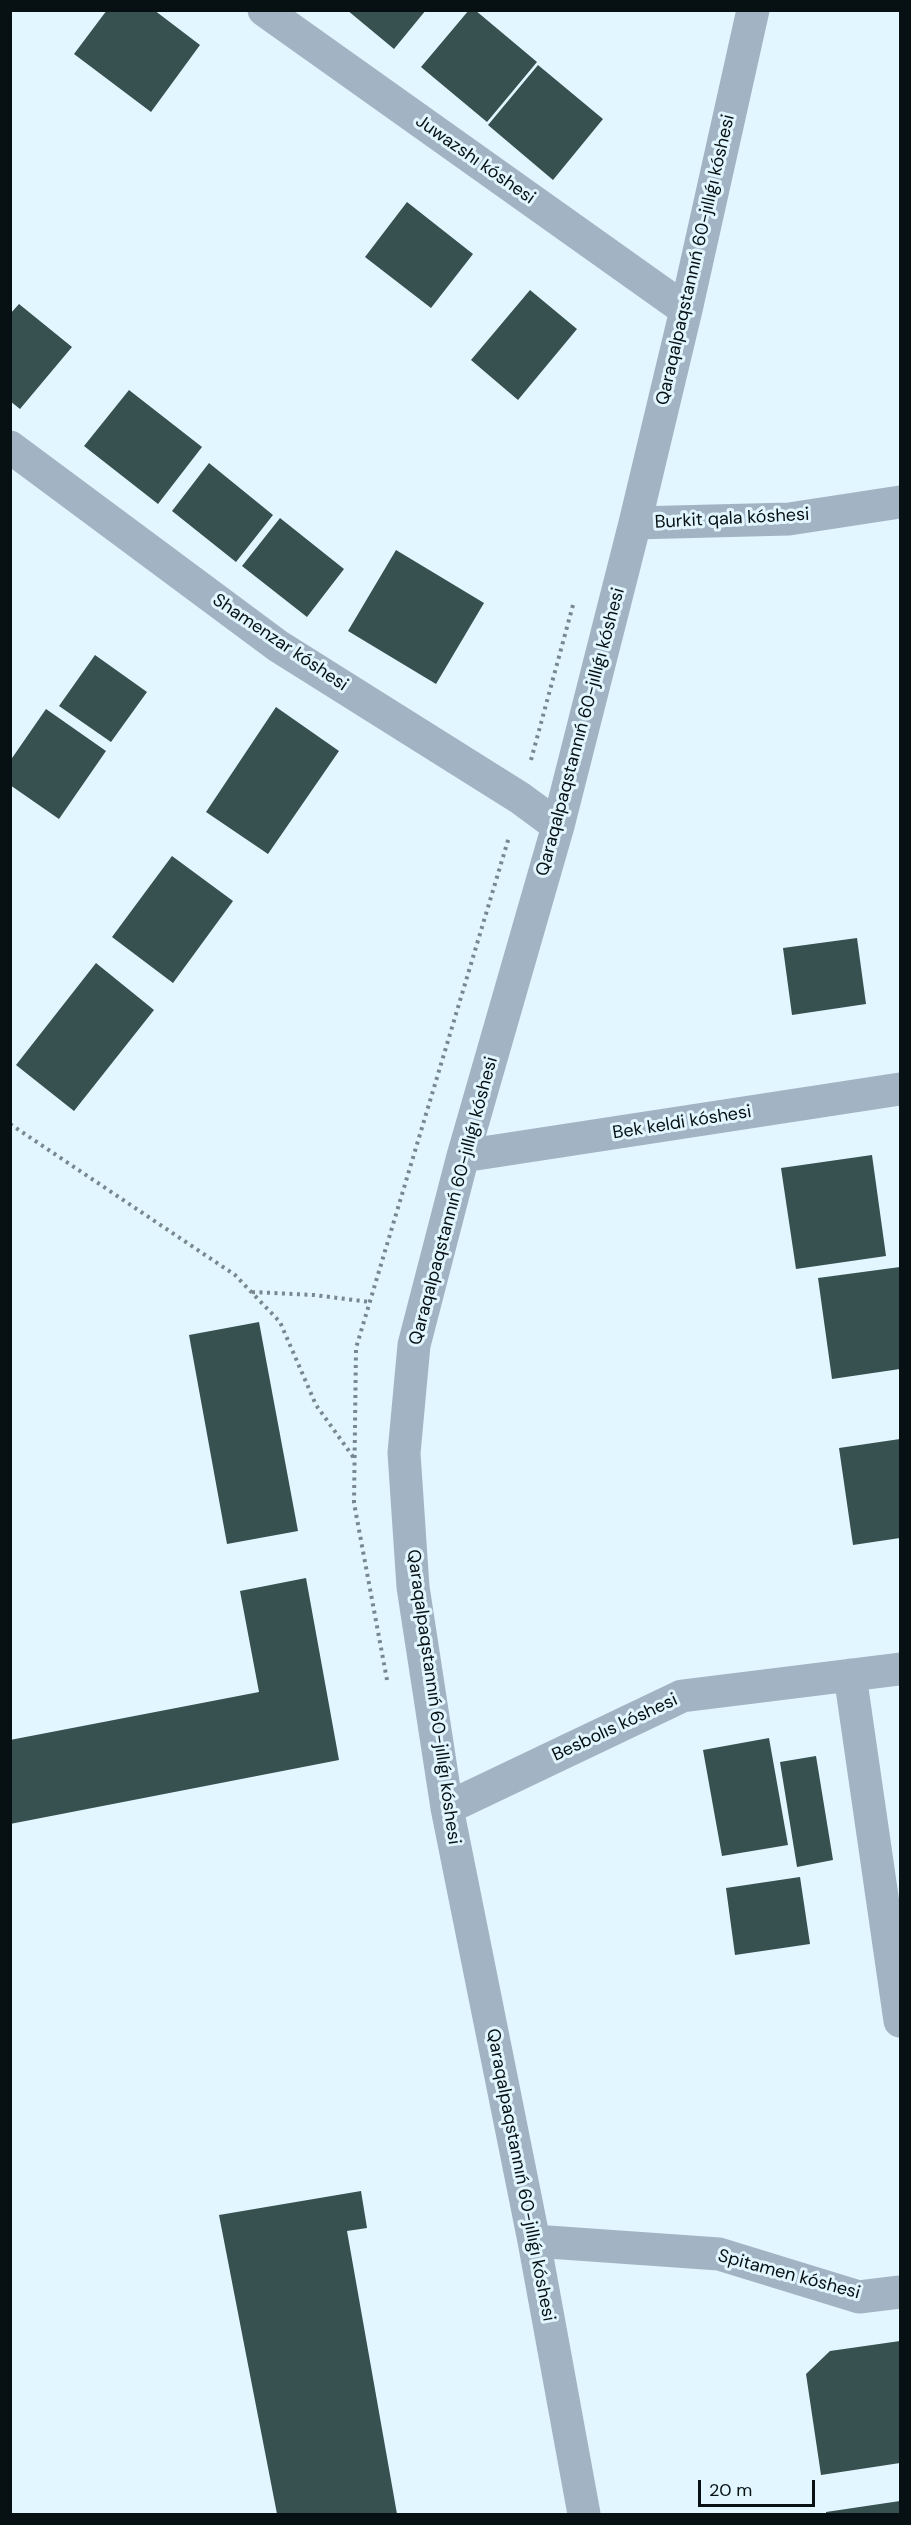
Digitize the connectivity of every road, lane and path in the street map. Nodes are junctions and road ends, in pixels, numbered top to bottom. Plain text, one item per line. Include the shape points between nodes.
1 (264, 10) edge
2 (753, 10) edge
3 (686, 310) junction
4 (10, 447) edge
5 (900, 502) edge
6 (635, 523) junction
7 (574, 602) dead end
8 (520, 798) junction
9 (558, 826) junction
10 (900, 1089) edge
11 (10, 1124) edge
12 (464, 1156) junction
13 (251, 1292) junction
14 (370, 1302) junction
15 (354, 1458) junction
16 (900, 1669) edge
17 (850, 1675) junction
18 (388, 1685) dead end
19 (447, 1808) junction
20 (900, 2021) edge
21 (534, 2241) junction
22 (900, 2292) edge
23 (584, 2514) edge

1 - 3 street, Juwazshı kóshesi
2 - 3 street, Qaraqalpaqstannıń 60-jıllıǵı kóshesi
3 - 6 street, Qaraqalpaqstannıń 60-jıllıǵı kóshesi
4 - 8 street, Shamenzar kóshesi via 278,646
5 - 6 street, Burkit qala kóshesi via 789,519
6 - 9 street, Qaraqalpaqstannıń 60-jıllıǵı kóshesi
7 - 8 path
8 - 9 street, Shamenzar kóshesi
8 - 14 path
9 - 12 street, Qaraqalpaqstannıń 60-jıllıǵı kóshesi
10 - 12 street, Bek keldi kóshesi
11 - 13 path via 235,1275
12 - 19 street, Qaraqalpaqstannıń 60-jıllıǵı kóshesi via 414,1345 404,1453 413,1587
13 - 14 path
13 - 15 path via 280,1322 316,1405
14 - 15 path via 356,1348
15 - 18 path via 354,1503
16 - 17 street, Besbolıs kóshesi
17 - 19 street, Besbolıs kóshesi via 682,1696
17 - 20 street
19 - 21 street, Qaraqalpaqstannıń 60-jıllıǵı kóshesi
21 - 22 street, Spitamen kóshesi via 719,2254 859,2297
21 - 23 street, Qaraqalpaqstannıń 60-jıllıǵı kóshesi

